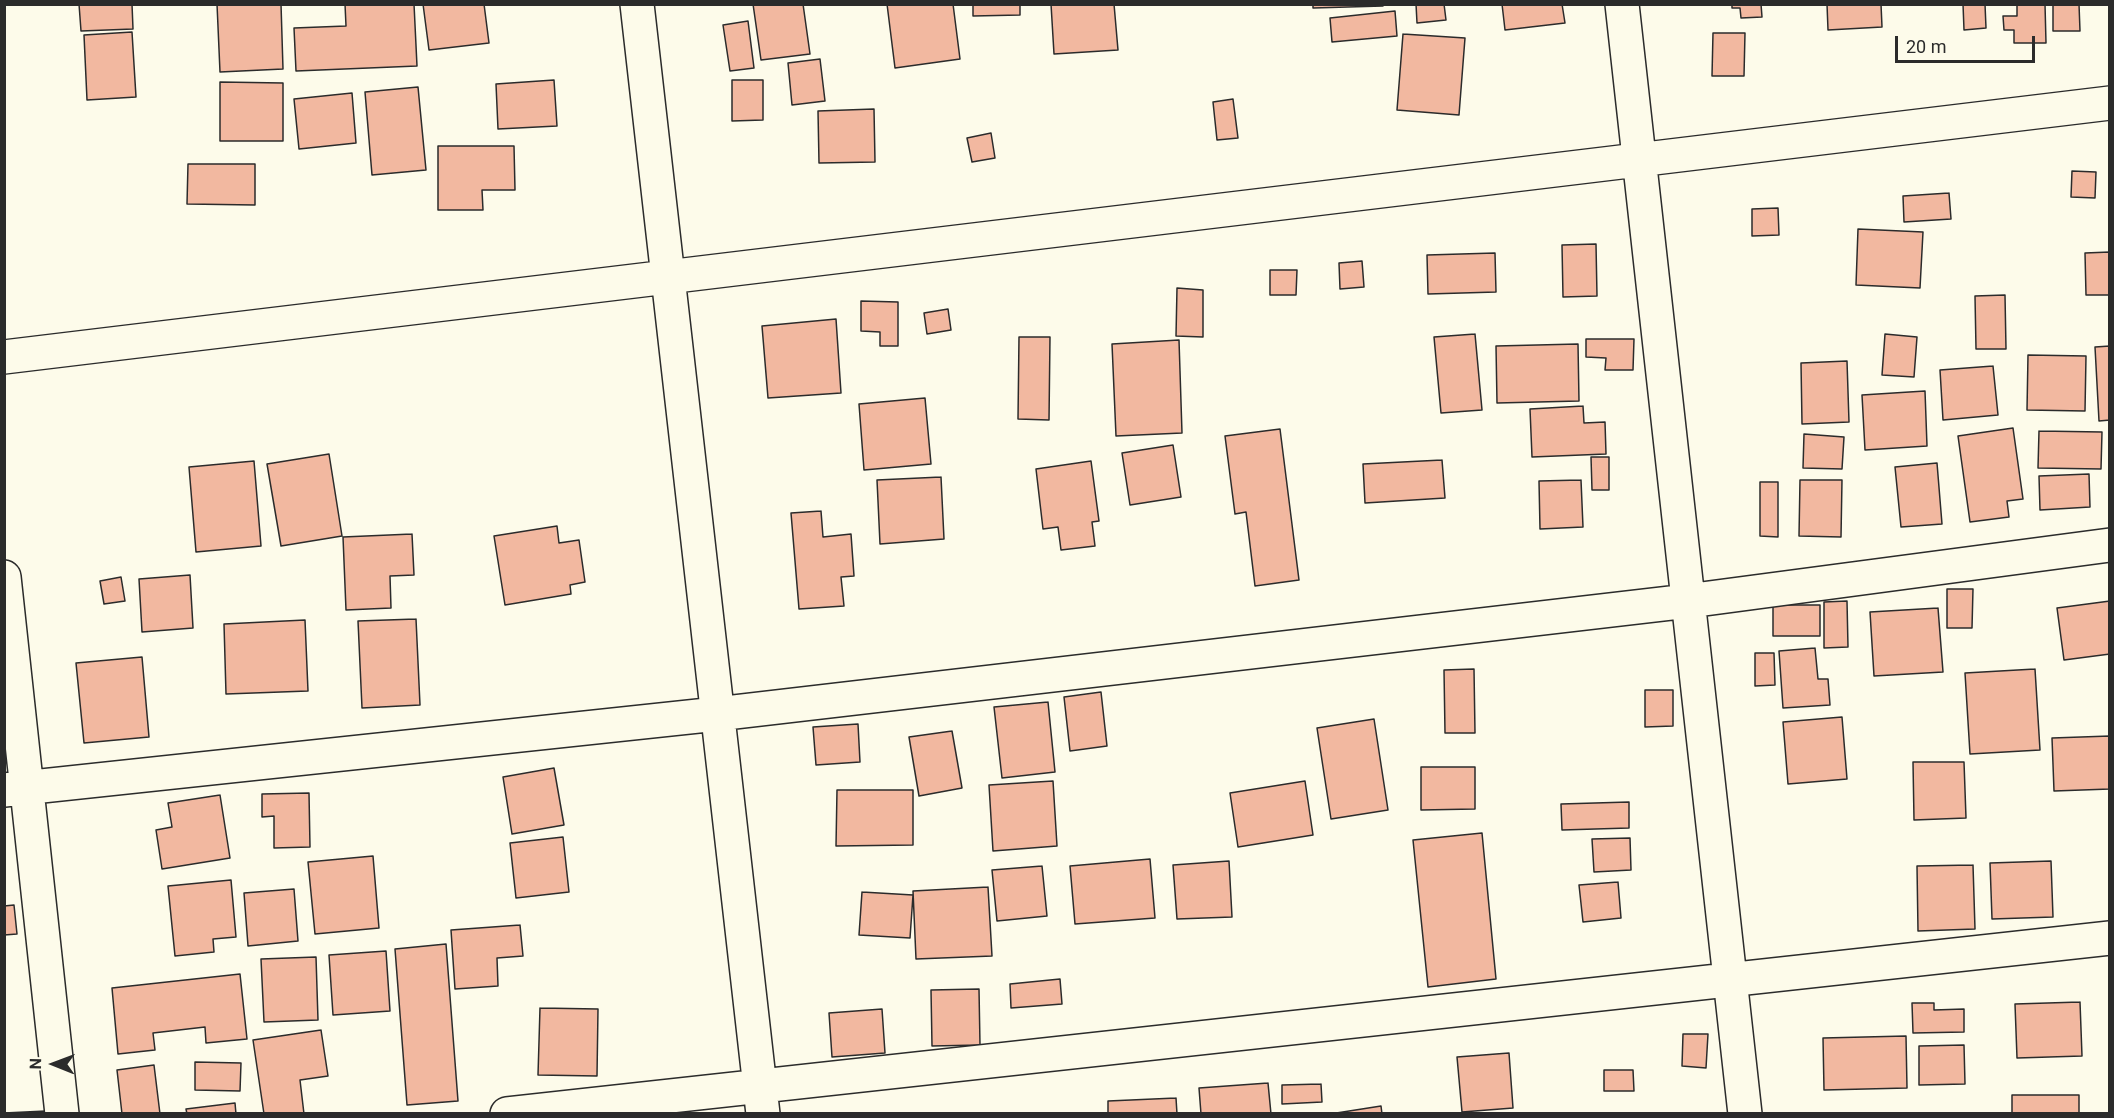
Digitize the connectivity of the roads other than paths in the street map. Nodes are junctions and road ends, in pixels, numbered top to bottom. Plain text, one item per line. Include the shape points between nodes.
1 (637, 4) edge
2 (1622, 4) edge
3 (2109, 103) edge
4 (1639, 159) junction
5 (668, 276) junction
6 (4, 357) edge
7 (2109, 545) edge
8 (4, 578) edge
9 (1688, 601) junction
10 (717, 714) junction
11 (16, 788) edge
12 (2109, 938) edge
13 (1729, 980) junction
14 (761, 1099) edge
15 (62, 1113) edge
16 (507, 1113) edge
17 (1745, 1113) edge

1 - 5 street
2 - 4 street
3 - 4 street
4 - 5 street
4 - 9 street
5 - 6 street
5 - 10 street
7 - 9 street
8 - 11 street
9 - 10 street
9 - 13 street
10 - 11 street
10 - 14 street
11 - 15 street
12 - 13 street
13 - 14 street
13 - 17 street
14 - 16 street

